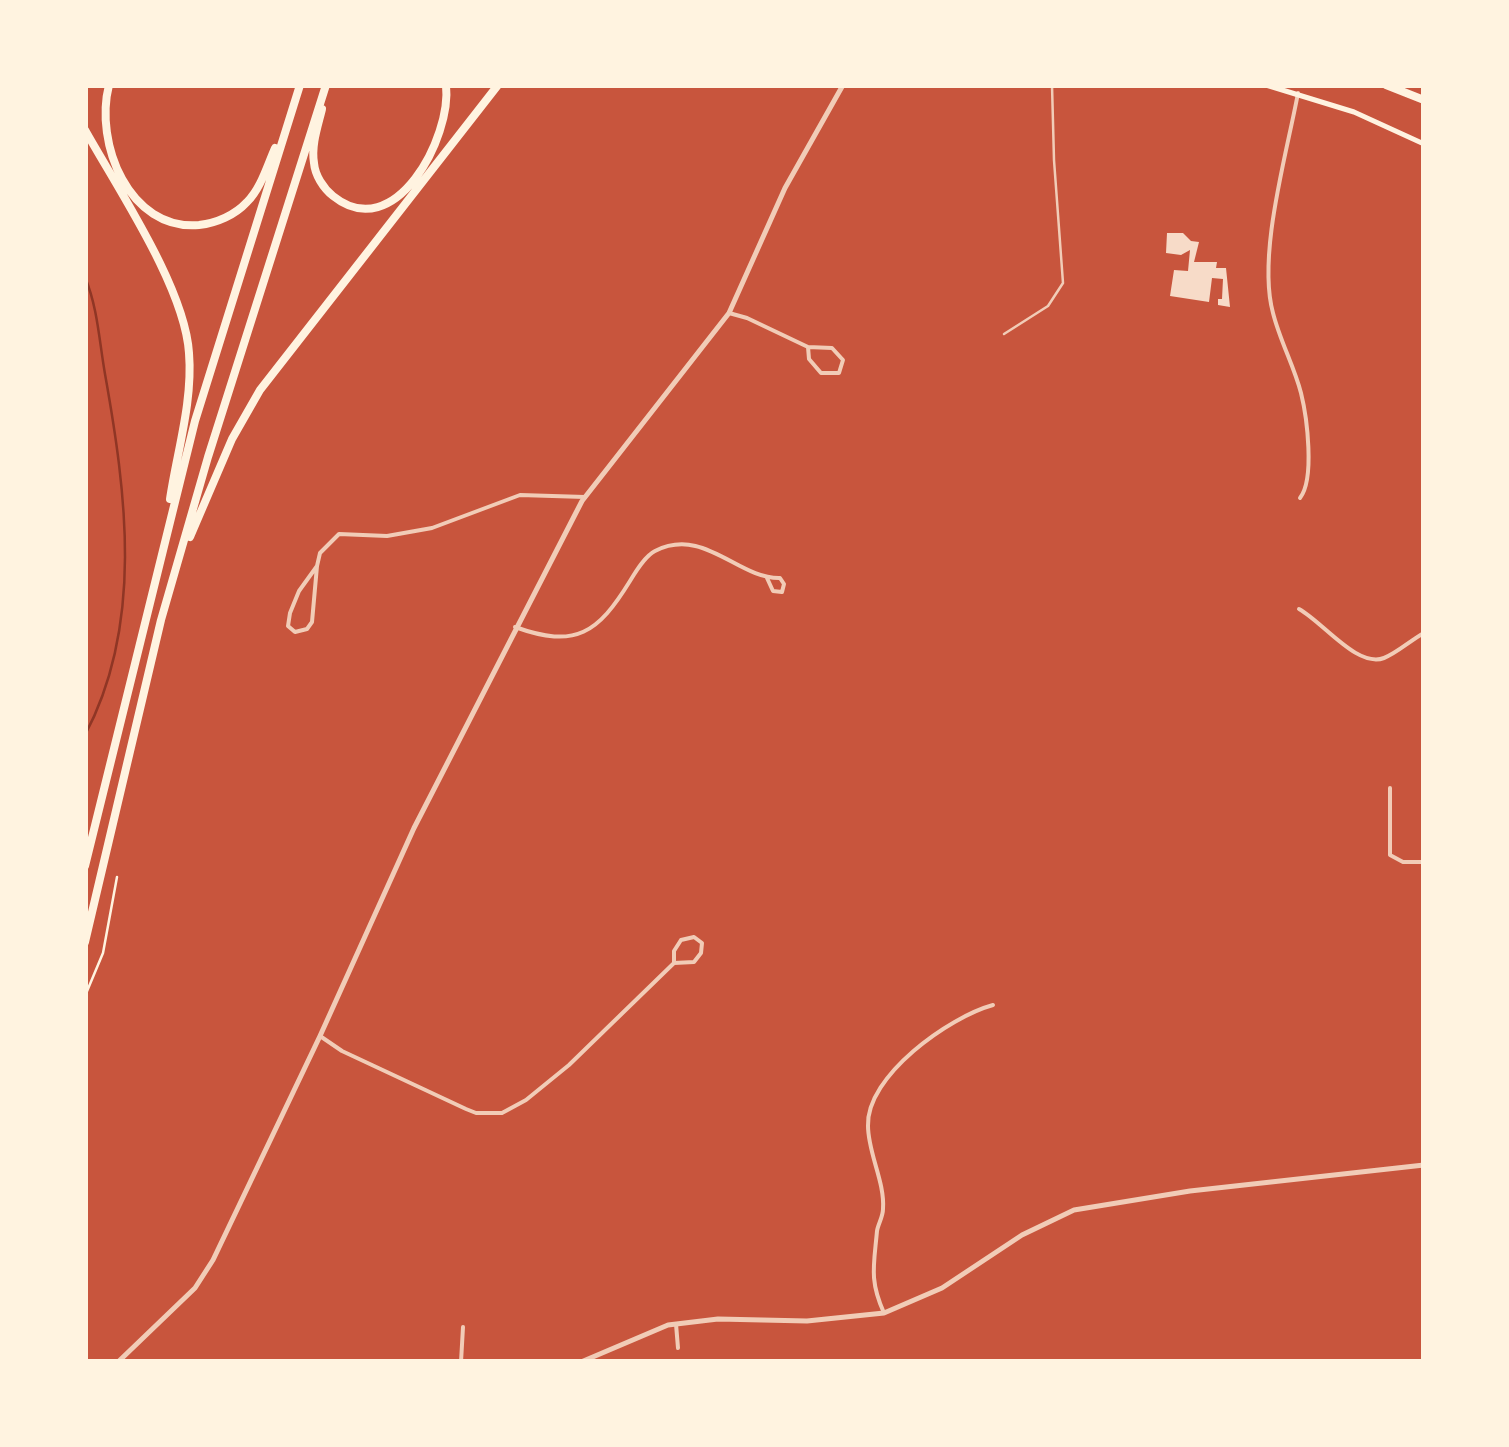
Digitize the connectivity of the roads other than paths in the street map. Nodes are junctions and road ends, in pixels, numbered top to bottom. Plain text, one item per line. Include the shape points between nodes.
1 (109, 85) edge
2 (300, 85) edge
3 (327, 85) edge
4 (446, 85) edge
5 (498, 85) edge
6 (842, 85) edge
7 (1052, 85) edge
8 (1266, 85) edge
9 (1386, 85) edge
10 (1298, 93) junction
11 (1424, 100) edge
12 (293, 107) junction
13 (85, 130) edge
14 (1424, 144) edge
15 (729, 314) junction
16 (1004, 334) dead end
17 (808, 347) junction
18 (585, 497) junction
19 (1300, 498) dead end
20 (160, 560) junction
21 (177, 564) junction
22 (317, 566) junction
23 (767, 578) dead end
24 (1299, 609) dead end
25 (515, 627) junction
26 (1424, 633) edge
27 (1390, 788) dead end
28 (1424, 862) edge
29 (85, 866) edge
30 (85, 942) edge
31 (674, 963) junction
32 (993, 1004) dead end
33 (320, 1036) junction
34 (1424, 1166) edge
35 (884, 1313) junction
36 (676, 1324) junction
37 (463, 1328) dead end
38 (678, 1348) dead end
39 (118, 1362) edge
40 (461, 1362) edge
41 (581, 1362) edge

1 - 12 highway via 107,131 124,182 147,210 181,224 218,221 247,202
2 - 12 highway
3 - 4 highway via 314,147 316,172 338,200 368,208 397,197 428,159 444,124
3 - 21 highway
5 - 21 highway via 260,390
6 - 15 street via 785,188
7 - 16 lane via 1064,283 1048,306
8 - 10 main road
9 - 11 highway
10 - 14 main road
10 - 19 street via 1270,274 1273,314 1301,392 1308,466
12 - 20 highway via 195,421
13 - 20 highway via 170,286 188,341 187,393
15 - 17 street
15 - 18 street
17 - 17 street via 832,348 844,360 839,373 821,372
18 - 22 street via 520,495 432,528 387,536 338,534 320,552
18 - 25 street
20 - 29 highway
21 - 30 highway
22 - 22 street via 290,612 294,632 312,622
23 - 25 street via 688,544 654,552 610,614 580,634 546,638
24 - 26 street via 1368,661
25 - 33 street
27 - 28 street via 1390,855
31 - 31 street via 694,962 702,943 681,940
31 - 33 street via 548,1084 502,1113 466,1108
32 - 35 street via 944,1028 881,1084 868,1110 883,1209 872,1282
33 - 39 street via 214,1260 194,1289
34 - 35 street via 1074,1210 942,1288
35 - 36 street
36 - 38 street
36 - 41 street
37 - 40 street

